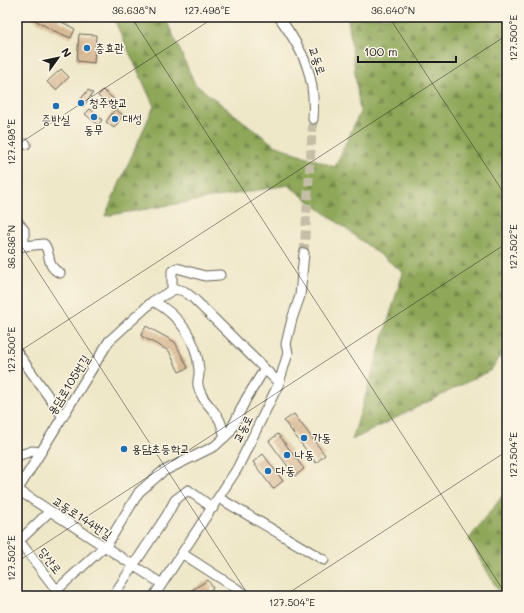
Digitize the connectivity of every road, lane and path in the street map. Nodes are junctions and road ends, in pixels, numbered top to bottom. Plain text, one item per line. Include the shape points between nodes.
1 (279, 17) edge
2 (313, 119) tunnel mouth
3 (17, 221) edge
4 (20, 248) edge
5 (304, 253) tunnel mouth
6 (60, 273) dead end
7 (220, 276) dead end
8 (172, 290) junction
9 (153, 301) junction
10 (17, 352) edge
11 (264, 370) junction
12 (279, 383) junction
13 (63, 417) junction
14 (225, 437) junction
15 (42, 452) junction
16 (17, 456) edge
17 (17, 491) edge
18 (219, 498) junction
19 (212, 508) junction
20 (50, 511) junction
21 (18, 540) edge
22 (104, 547) junction
23 (183, 554) junction
24 (324, 560) dead end
25 (133, 566) junction
26 (162, 584) junction
27 (57, 594) edge
28 (113, 596) edge
29 (154, 596) edge
30 (248, 596) edge

1 - 2 street, 교동로 via 295,39 309,68 314,97
3 - 4 street via 24,230
4 - 6 street via 44,244 47,247 48,262
5 - 12 street, 교동로 via 300,296 286,344 288,353
7 - 8 street via 205,276 177,268 172,271
8 - 9 street, 용담로105번길
8 - 11 street via 184,291 193,298
9 - 13 street, 용담로105번길 via 110,341
9 - 14 street via 179,319 190,338 200,371 198,385 205,402 219,419
10 - 13 street
11 - 12 street
11 - 14 street
12 - 18 street, 교동로 via 237,469
13 - 15 street, 용담로105번길
14 - 22 street via 215,446 162,472 139,492
15 - 16 street via 32,450
15 - 17 street, 용담로105번길
17 - 20 street, 교동로144번길
18 - 19 street, 교동로
18 - 24 street
19 - 23 street, 교동로
19 - 25 street via 188,490 175,500
20 - 21 street, 당산로
20 - 22 street, 교동로144번길
21 - 27 street, 당산로
22 - 25 street, 교동로144번길
22 - 27 street
23 - 26 street, 교동로
23 - 30 street
25 - 26 street, 교동로144번길
25 - 28 street
26 - 29 street, 교동로

